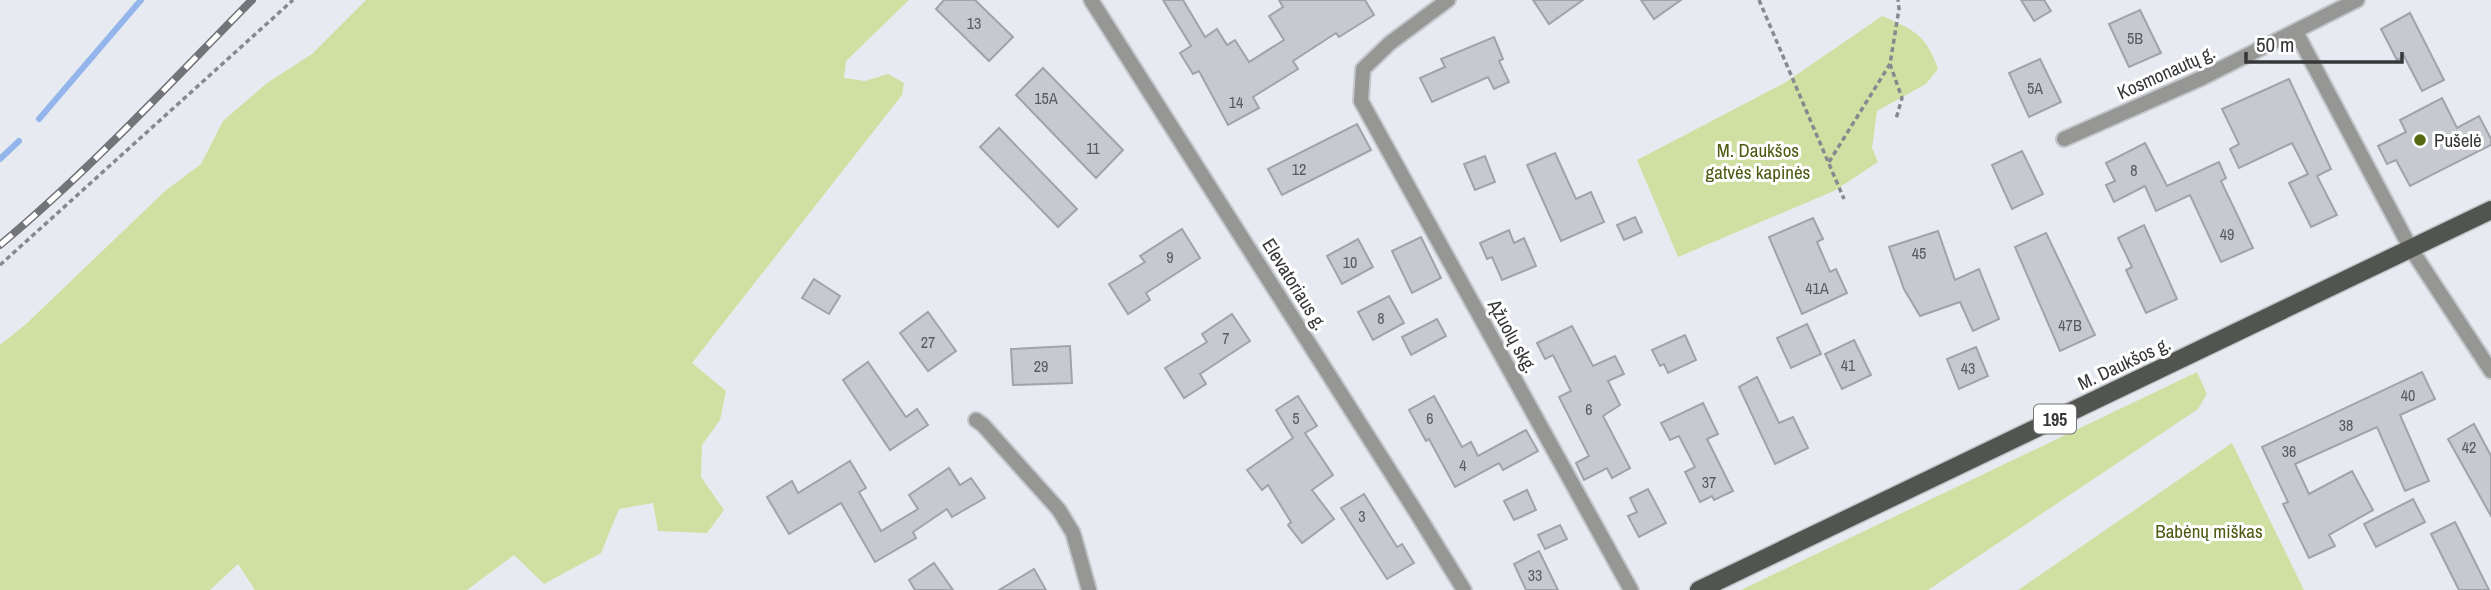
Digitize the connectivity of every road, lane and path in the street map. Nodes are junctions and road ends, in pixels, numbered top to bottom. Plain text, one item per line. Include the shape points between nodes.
1 (293, 0) edge
2 (1091, 0) edge
3 (1448, 0) edge
4 (1759, 0) edge
5 (1898, 0) edge
6 (2357, 0) edge
7 (2295, 32) junction
8 (1890, 64) junction
9 (1896, 119) dead end
10 (2064, 139) dead end
11 (1829, 162) junction
12 (1844, 199) dead end
13 (2491, 210) edge
14 (2411, 249) junction
15 (0, 265) edge
16 (2491, 371) edge
17 (976, 420) dead end
18 (1088, 590) edge
19 (1464, 590) edge
20 (1630, 590) edge
21 (1699, 590) edge

1 - 15 path
2 - 19 street, Elevatoriaus g.
3 - 20 street, Ąžuolų skg. via 1363,69 1361,101
4 - 11 path
5 - 8 path
6 - 7 street, Kosmonautų g.
7 - 10 street, Kosmonautų g.
7 - 14 street
8 - 9 path via 1902,98
8 - 11 path
11 - 12 path
13 - 14 main road, M. Daukšos g. / 195
14 - 16 street
14 - 21 main road, M. Daukšos g. / 195
17 - 18 street via 1059,510 1073,533

